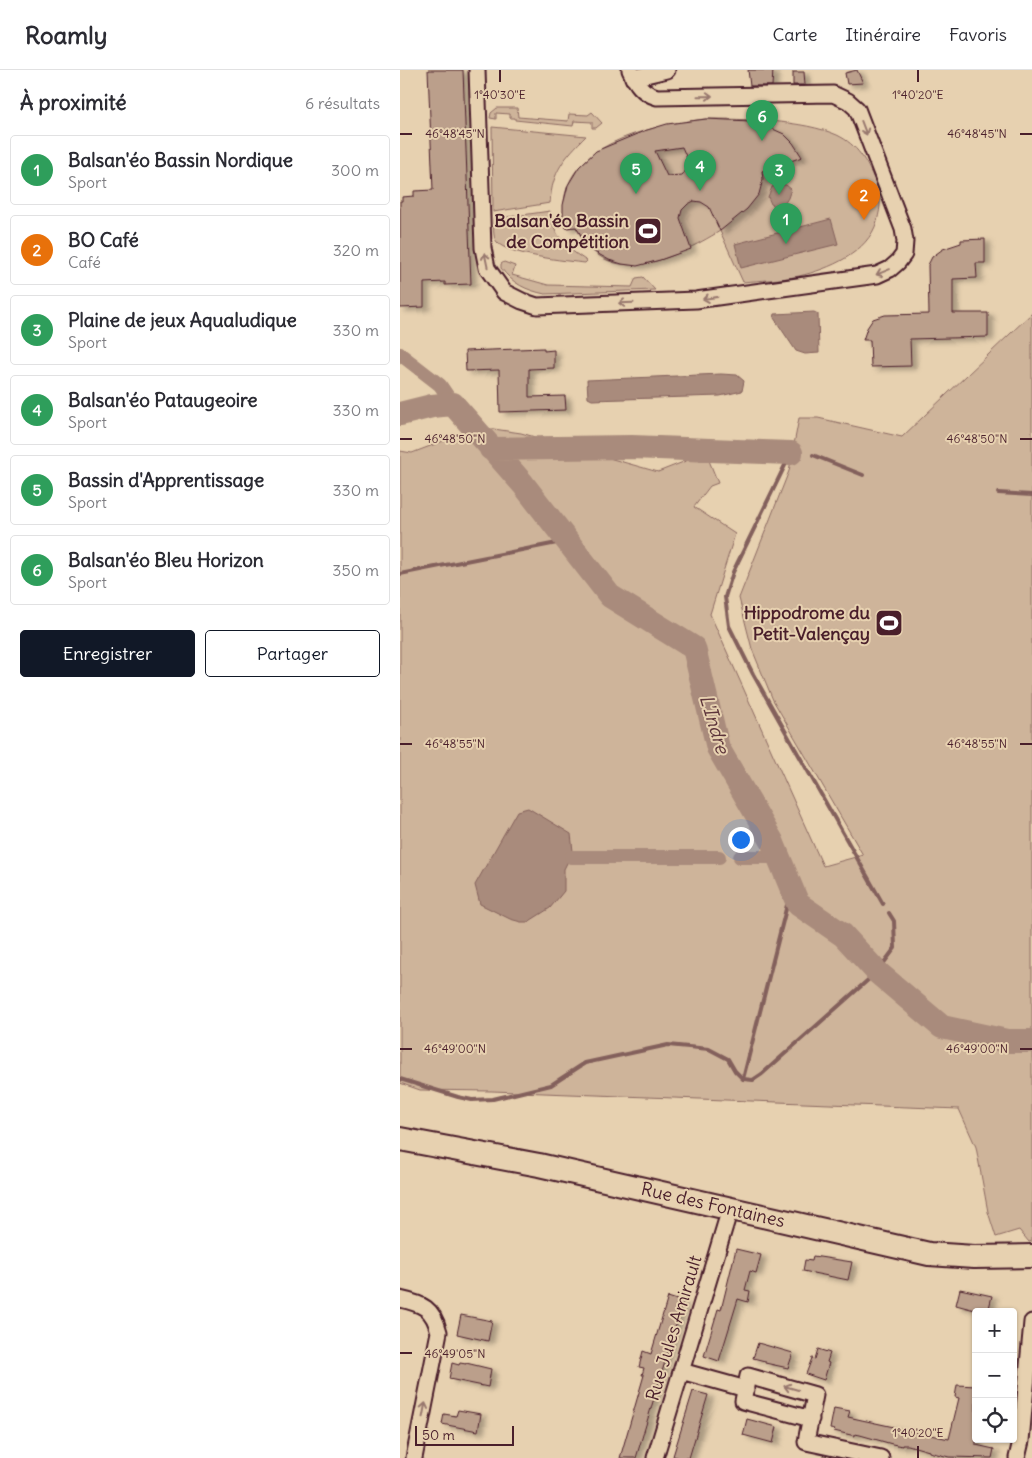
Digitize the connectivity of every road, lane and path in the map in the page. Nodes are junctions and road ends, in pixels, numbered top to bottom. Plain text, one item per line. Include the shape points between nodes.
1 (477, 70) edge
2 (668, 70) edge
3 (632, 74) edge
4 (400, 1139) edge
5 (730, 1209) junction
6 (1031, 1258) edge
7 (400, 1300) edge
8 (1032, 1322) edge
9 (681, 1371) junction
10 (746, 1389) junction
11 (811, 1418) junction
12 (414, 1458) edge
13 (655, 1458) edge
14 (880, 1458) edge
15 (1017, 1458) edge

3 -> 1 street via 647,94 657,97 832,94 848,101 857,109 895,207 905,240 904,254 890,269 877,275 696,300 537,306 522,301 504,292 487,268 483,248
2 - 3 street
4 - 5 street, Rue des Fontaines via 539,1165
5 - 6 street, Rue des Fontaines via 930,1254
5 - 9 street, Rue Jules Amirault
12 -> 7 street via 439,1332 436,1320 426,1307
8 - 15 street
9 - 10 street
9 - 13 street, Rue Jules Amirault
10 - 11 street via 743,1401
11 -> 10 street via 815,1395 748,1376
11 - 14 street via 806,1442

